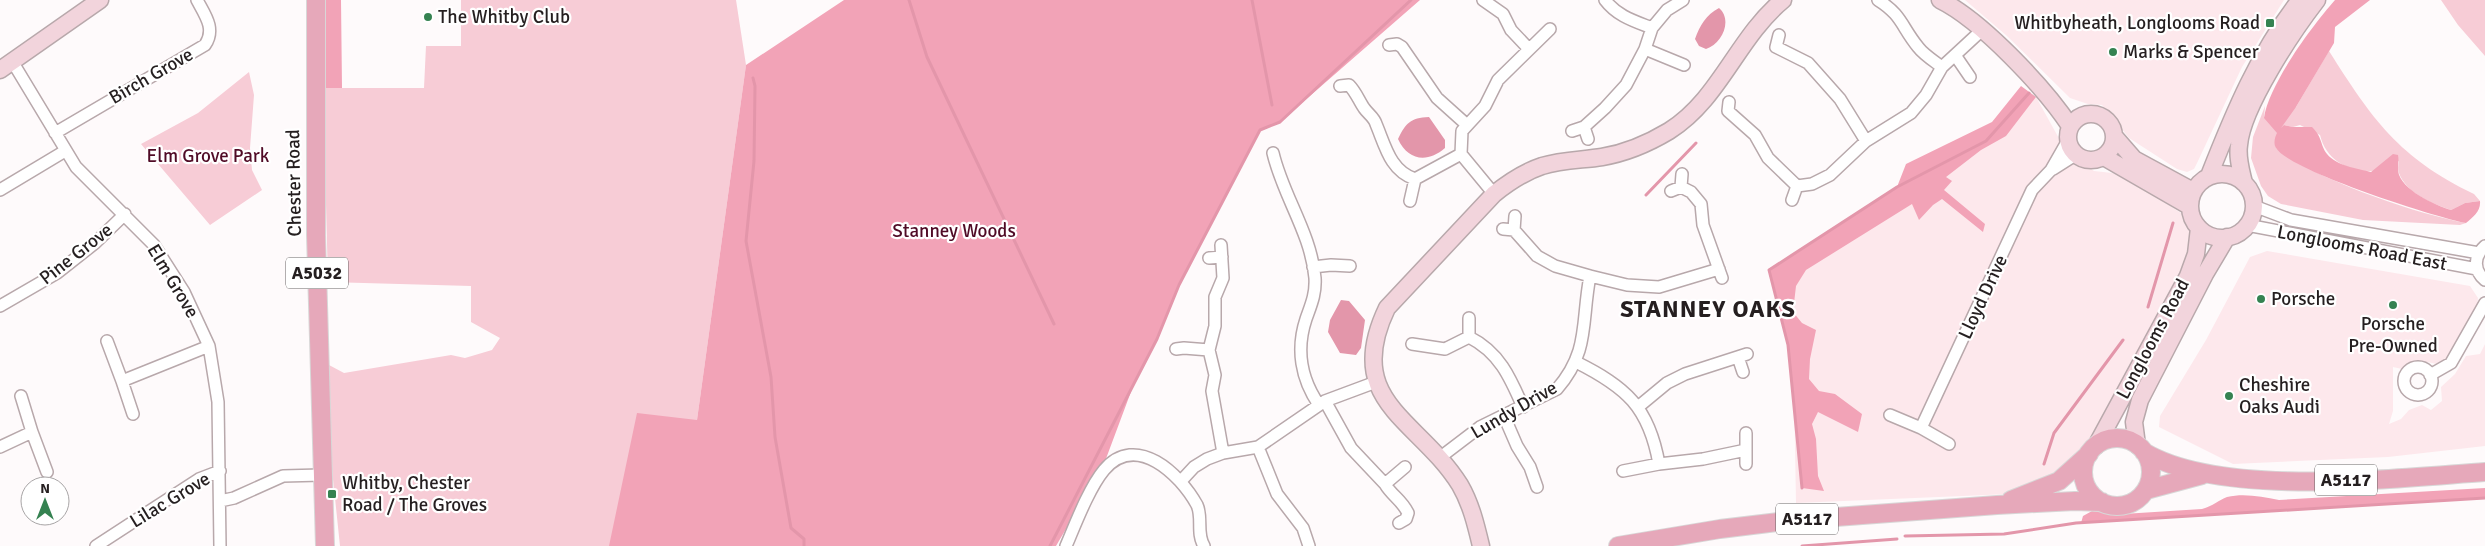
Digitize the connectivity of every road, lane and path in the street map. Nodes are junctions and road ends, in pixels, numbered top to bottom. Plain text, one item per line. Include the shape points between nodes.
1 (100, 0) edge
2 (197, 0) edge
3 (316, 0) edge
4 (1483, 0) edge
5 (1604, 0) edge
6 (1683, 0) edge
7 (1782, 0) edge
8 (1878, 0) edge
9 (1940, 0) edge
10 (2300, 0) edge
11 (2317, 0) edge
12 (1652, 28) junction
13 (1550, 29) dead end
14 (1982, 30) junction
15 (1401, 33) dead end
16 (1774, 44) dead end
17 (1528, 48) junction
18 (1645, 50) junction
19 (1955, 55) junction
20 (6, 65) edge
21 (1684, 65) dead end
22 (1942, 67) junction
23 (1970, 77) dead end
24 (1348, 83) dead end
25 (1725, 110) dead end
26 (1467, 125) junction
27 (1584, 127) junction
28 (1572, 131) dead end
29 (55, 133) junction
30 (2073, 135) junction
31 (2114, 136) junction
32 (1588, 139) dead end
33 (1866, 141) junction
34 (65, 151) junction
35 (1273, 153) dead end
36 (1461, 154) junction
37 (2104, 157) junction
38 (1682, 174) dead end
39 (2209, 176) junction
40 (1415, 179) junction
41 (2244, 183) junction
42 (1797, 186) junction
43 (0, 190) edge
44 (1494, 194) junction
45 (2191, 199) junction
46 (1792, 200) dead end
47 (1410, 201) dead end
48 (2254, 206) junction
49 (125, 214) junction
50 (1515, 216) dead end
51 (2247, 225) junction
52 (2199, 228) junction
53 (2227, 237) junction
54 (2483, 247) edge
55 (1209, 258) dead end
56 (1350, 266) dead end
57 (1313, 267) junction
58 (2477, 269) junction
59 (1590, 276) junction
60 (2485, 280) edge
61 (2485, 303) edge
62 (0, 306) edge
63 (1470, 318) dead end
64 (1469, 336) junction
65 (106, 340) dead end
66 (1412, 344) dead end
67 (210, 346) junction
68 (1176, 349) dead end
69 (1209, 350) junction
70 (1576, 362) junction
71 (1743, 372) dead end
72 (2430, 375) dead end
73 (122, 380) junction
74 (1376, 382) junction
75 (21, 396) dead end
76 (1322, 403) junction
77 (1523, 407) junction
78 (1638, 407) junction
79 (133, 414) dead end
80 (1890, 415) dead end
81 (1504, 416) junction
82 (1921, 428) junction
83 (32, 432) junction
84 (1746, 433) dead end
85 (1949, 444) dead end
86 (0, 447) edge
87 (1258, 447) junction
88 (2141, 449) junction
89 (1746, 450) junction
90 (2092, 450) junction
91 (1224, 453) junction
92 (1438, 459) junction
93 (1659, 464) junction
94 (1746, 464) dead end
95 (1405, 466) dead end
96 (220, 471) junction
97 (1623, 471) dead end
98 (47, 472) dead end
99 (2485, 472) edge
100 (2207, 474) junction
101 (321, 475) junction
102 (1180, 481) junction
103 (1384, 484) junction
104 (1535, 487) dead end
105 (2146, 490) junction
106 (220, 501) junction
107 (2102, 502) junction
108 (1997, 505) junction
109 (1399, 524) dead end
110 (96, 546) edge
111 (220, 546) edge
112 (325, 546) edge
113 (1066, 546) edge
114 (1204, 546) edge
115 (1310, 546) edge
116 (1481, 546) edge
117 (1618, 546) edge

1 - 20 street
2 - 29 street, Birch Grove via 210,26 211,34 205,45
3 - 101 main road, Chester Road / A5032
4 - 17 street via 1504,14 1511,30
5 - 12 street via 1628,19
6 - 12 street via 1667,10
7 - 44 street via 1765,14 1698,109 1670,130 1626,152 1541,167 1509,182
8 - 22 street via 1900,18 1920,49
9 - 14 street
10 - 39 street via 2255,71 2229,124
11 - 41 street via 2258,93 2242,128 2239,162
12 - 18 street
13 - 17 street
14 - 19 street
14 - 30 street via 2054,102
15 - 26 street via 1393,45 1410,57 1438,98
16 - 33 street via 1808,63 1840,99
17 - 26 street via 1498,80 1485,106
18 - 21 street
18 - 27 street via 1626,85
19 - 22 street
19 - 23 street
20 - 29 street, Elm Grove
22 - 33 street via 1911,113
24 - 40 street via 1376,123 1378,134 1395,167 1404,176
25 - 42 street via 1754,135 1768,158
26 - 36 street via 1460,140
27 - 28 street
27 - 32 street
29 - 34 street, Elm Grove
30 - 31 street via 2085,114 2100,116 2112,126
30 - 37 street via 2089,161
30 - 82 street, Lloyd Drive via 2051,170 2032,190
31 - 37 street via 2110,152
31 - 45 street via 2134,159
33 - 42 street via 1830,175 1812,184
34 - 43 street
34 - 49 street, Elm Grove via 76,167
35 - 57 street
36 - 40 street
36 - 44 street
37 - 45 street
38 - 59 street via 1676,189 1691,192 1701,204 1703,225 1721,273 1659,288 1627,285
39 - 41 street via 2224,174
39 - 45 street via 2200,182
40 - 47 street
41 - 48 street via 2251,192
42 - 46 street
44 - 74 street via 1388,308 1374,345
45 - 52 street via 2192,219
48 - 51 street
48 - 54 street, Longlooms Road East via 2291,220
49 - 62 street, Pine Grove via 57,273
49 - 67 street, Elm Grove via 154,245 184,292
50 - 59 street via 1508,229 1528,248 1547,262
51 - 53 street via 2239,233
51 - 58 street, Longlooms Road East
52 - 53 street via 2216,237
52 - 90 street, Longlooms Road via 2196,254 2188,276
53 - 88 street, Longlooms Road via 2140,400 2134,422
54 - 58 street, Longlooms Road East
55 - 69 street via 1221,251 1223,278 1216,291 1215,326
56 - 57 street via 1331,264
57 - 76 street via 1315,293 1303,330 1300,361 1309,387
58 - 60 street
59 - 70 street, Lundy Drive via 1584,332
61 - 72 street via 2451,363
63 - 64 street
64 - 66 street via 1445,349
64 - 77 street via 1497,357 1511,378
65 - 73 street
67 - 73 street
67 - 96 street, Elm Grove via 218,402
68 - 69 street
69 - 91 street via 1215,375 1212,392
70 - 77 street, Lundy Drive via 1557,389
70 - 78 street via 1610,379
71 - 78 street via 1743,355 1685,374 1667,383
73 - 79 street
74 - 76 street
74 - 92 street via 1393,410
75 - 83 street
76 - 87 street
76 - 103 street via 1351,448
77 - 81 street, Lundy Drive
78 - 93 street via 1656,444
80 - 82 street
81 - 92 street, Lundy Drive via 1480,427
81 - 104 street via 1530,467
82 - 85 street
83 - 86 street
83 - 98 street
84 - 89 street
87 - 91 street
87 - 115 street via 1277,494 1303,528
88 - 90 main road, A5117 via 2128,440 2116,439 2105,441
88 - 100 main road, A5117 via 2170,465
88 - 105 main road via 2151,471
89 - 93 street
89 - 94 street
90 - 107 main road via 2084,467 2086,484 2093,496
90 - 108 main road, A5117 via 2068,474 2049,486
91 - 102 street via 1194,467
92 - 116 street via 1460,484
93 - 97 street
95 - 103 street
96 - 106 street, Elm Grove
96 - 110 street, Lilac Grove via 199,479
99 - 100 main road, A5117 via 2367,480 2251,479
100 - 105 main road, A5117
101 - 106 street via 283,476
101 - 112 main road, Chester Road / A5032
102 - 113 street via 1161,463 1149,457 1137,455 1113,462 1103,471
102 - 114 street via 1198,508 1199,535
103 - 109 street via 1412,515
105 - 107 main road, A5117 via 2137,500 2124,506
106 - 111 street, Elm Grove
107 - 108 main road, A5117
108 - 117 main road, A5117 via 1794,520

